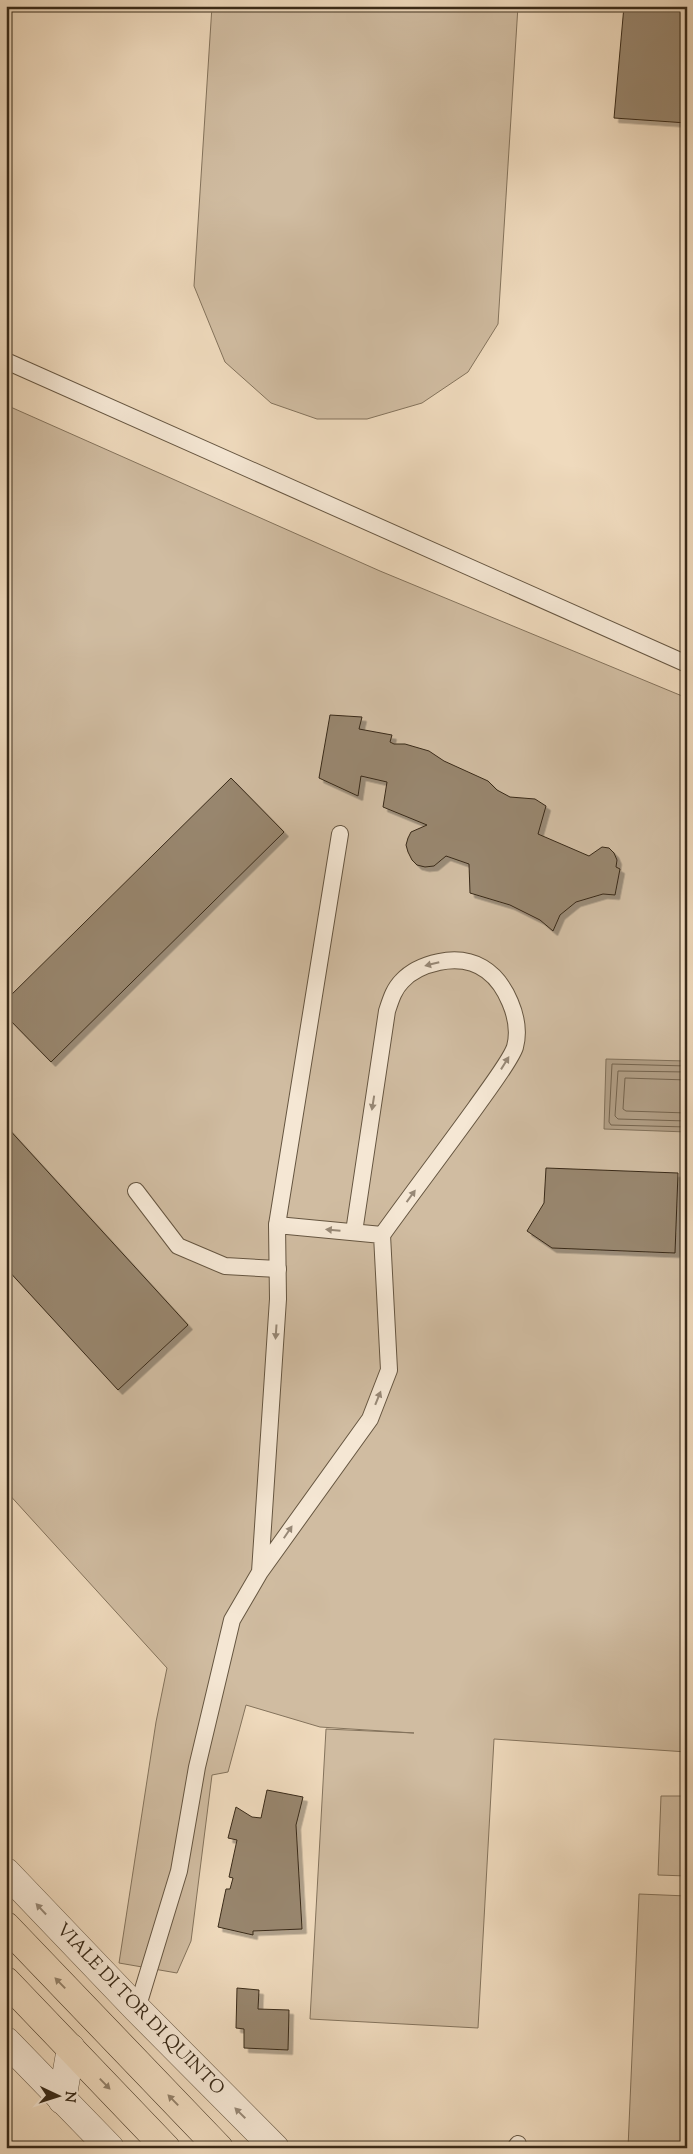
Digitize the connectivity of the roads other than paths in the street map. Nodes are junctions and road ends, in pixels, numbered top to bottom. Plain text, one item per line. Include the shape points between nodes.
1 (6, 361) edge
2 (687, 664) edge
3 (340, 834) dead end
4 (136, 1191) dead end
5 (277, 1225) junction
6 (354, 1232) junction
7 (382, 1235) junction
8 (278, 1270) junction
9 (260, 1572) junction
10 (6, 1872) edge
11 (6, 1926) edge
12 (6, 1981) edge
13 (137, 2009) junction
14 (6, 2041) edge
15 (71, 2048) junction
16 (62, 2100) junction
17 (110, 2148) edge
18 (166, 2148) edge
19 (219, 2148) edge
20 (275, 2148) edge

1 - 2 lane
3 - 5 lane
4 - 8 lane via 178,1246 225,1266
6 -> 5 lane
5 - 8 lane
6 - 7 lane
7 -> 6 lane via 515,1048 514,1010 505,990 478,965 464,960 427,964 413,971 394,991 387,1010
9 -> 7 lane via 370,1419 389,1370
8 -> 9 lane
9 - 13 lane via 232,1620 197,1768 179,1871
13 -> 10 street, VIALE DI TOR DI QUINTO
19 -> 11 main road
12 - 15 main road
20 -> 13 street, VIALE DI TOR DI QUINTO
14 - 16 street
15 - 16 street
15 -> 18 main road
16 - 17 street

